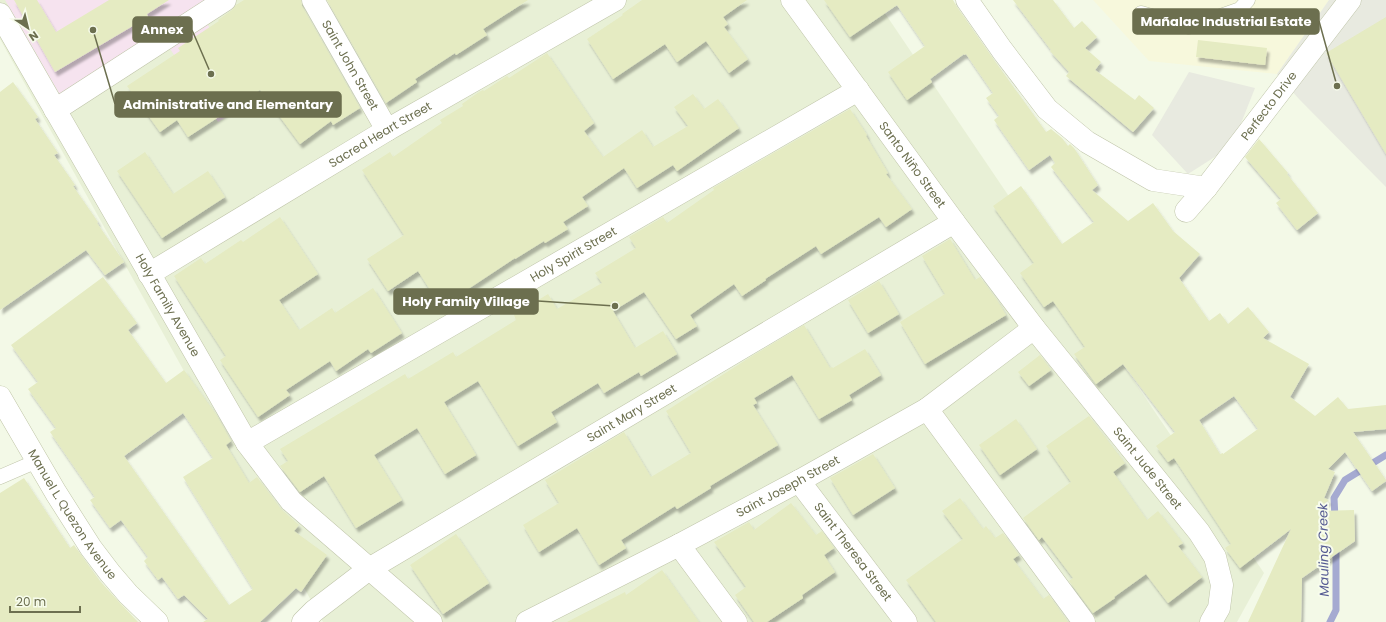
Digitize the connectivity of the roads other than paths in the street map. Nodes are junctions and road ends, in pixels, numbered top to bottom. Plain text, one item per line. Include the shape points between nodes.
1 (224, 0) edge
2 (313, 0) edge
3 (615, 0) edge
4 (792, 0) edge
5 (967, 0) edge
6 (1248, 0) edge
7 (1350, 0) edge
8 (1141, 13) dead end
9 (0, 14) edge
10 (858, 90) junction
11 (55, 110) junction
12 (387, 130) junction
13 (1206, 188) junction
14 (1186, 210) dead end
15 (954, 222) junction
16 (149, 274) junction
17 (1034, 328) junction
18 (0, 397) edge
19 (927, 409) junction
20 (247, 443) junction
21 (37, 461) junction
22 (0, 477) edge
23 (800, 481) junction
24 (679, 545) junction
25 (369, 569) junction
26 (309, 617) edge
27 (157, 622) edge
28 (431, 622) edge
29 (527, 622) edge
30 (736, 622) edge
31 (906, 622) edge
32 (1084, 622) edge
33 (1211, 622) edge

1 - 11 street
2 - 12 street, Saint John Street
3 - 12 street, Sacred Heart Street
4 - 10 street, Santo Niño Street
5 - 13 street via 1046,109 1086,142 1153,180
6 - 8 lane via 1240,9 1189,27
7 - 13 street, Perfecto Drive
9 - 11 street, Holy Family Avenue
10 - 15 street, Santo Niño Street
10 - 20 street, Holy Spirit Street
11 - 16 street, Holy Family Avenue
12 - 16 street, Sacred Heart Street
13 - 14 street, Perfecto Drive
15 - 17 street, Santo Niño Street
15 - 25 street, Saint Mary Street
16 - 20 street, Holy Family Avenue
17 - 19 street, Saint Joseph Street
17 - 33 street, Saint Jude Street via 1199,532 1215,557 1222,585 1219,608
18 - 21 street, Manuel L. Quezon Avenue
19 - 23 street, Saint Joseph Street
19 - 32 street
20 - 25 street, Holy Family Avenue via 291,500
21 - 22 lane
21 - 27 street, Manuel L. Quezon Avenue via 91,548 128,594
23 - 24 street, Saint Joseph Street
23 - 31 street, Saint Theresa Street
24 - 29 street, Saint Joseph Street
24 - 30 street
25 - 26 street, Saint Mary Street
25 - 28 street

